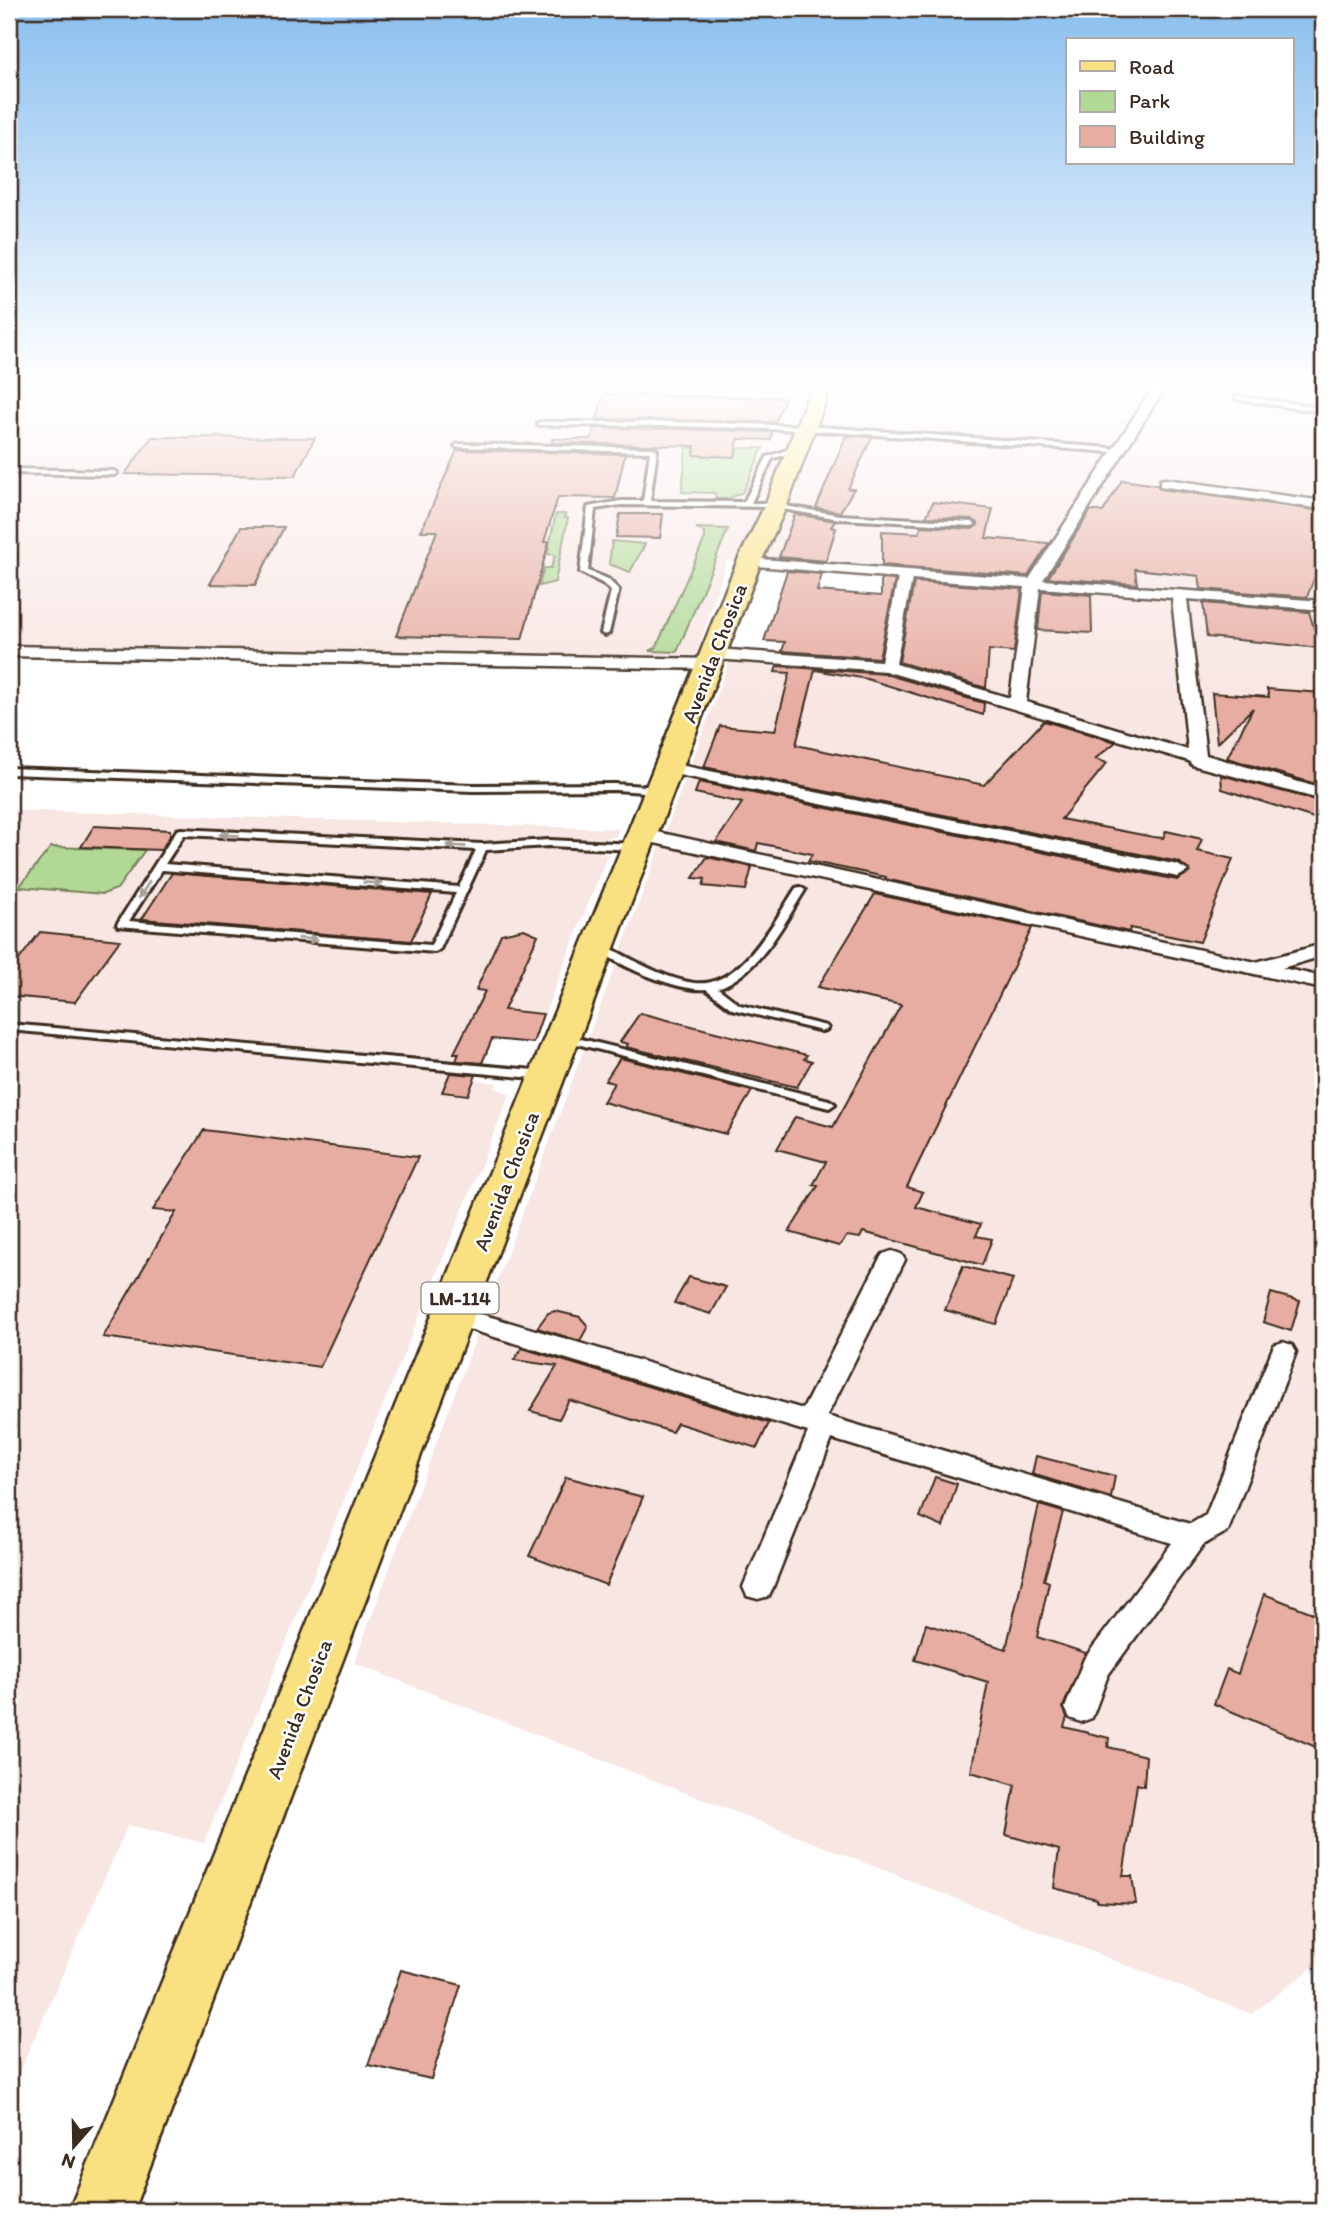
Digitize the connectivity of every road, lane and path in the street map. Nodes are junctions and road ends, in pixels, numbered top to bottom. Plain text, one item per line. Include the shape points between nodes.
1 (648, 490) edge
2 (774, 490) edge
3 (1093, 490) edge
4 (1212, 490) edge
5 (646, 503) junction
6 (766, 505) junction
7 (1323, 505) edge
8 (972, 524) dead end
9 (749, 562) junction
10 (906, 574) junction
11 (1033, 583) junction
12 (1179, 594) junction
13 (1323, 605) edge
14 (605, 633) dead end
15 (9, 651) edge
16 (713, 659) junction
17 (888, 667) junction
18 (1017, 706) junction
19 (1198, 761) junction
20 (9, 771) edge
21 (665, 779) junction
22 (1323, 795) edge
23 (640, 841) junction
24 (482, 847) junction
25 (158, 867) junction
26 (1178, 871) dead end
27 (462, 890) junction
28 (800, 890) dead end
29 (599, 946) junction
30 (1323, 950) edge
31 (1256, 968) junction
32 (1323, 983) edge
33 (710, 987) junction
34 (9, 1027) edge
35 (822, 1028) dead end
36 (563, 1037) junction
37 (547, 1075) junction
38 (829, 1104) dead end
39 (892, 1260) dead end
40 (454, 1315) junction
41 (1283, 1352) dead end
42 (817, 1424) junction
43 (1192, 1537) junction
44 (758, 1587) dead end
45 (1081, 1707) dead end
46 (101, 2211) edge

1 - 5 lane
2 - 6 main road, Avenida Chosica / LM-114
3 - 11 street
4 - 7 street
5 - 6 lane
5 - 14 lane via 592,507 583,572 615,590
6 - 8 lane via 841,517
6 - 9 main road, Avenida Chosica / LM-114
9 - 10 street
9 - 16 main road, Avenida Chosica / LM-114
10 - 11 street
10 - 17 street
11 - 12 street
11 - 18 street
12 - 13 street
12 - 19 street
15 - 16 street
16 - 17 street
16 - 21 main road, Avenida Chosica / LM-114
17 - 18 street
18 - 19 street
19 - 22 street
20 - 21 lane via 473,788 615,787
21 - 23 main road, Avenida Chosica / LM-114
21 - 26 street
23 - 24 lane
23 - 29 main road, Avenida Chosica / LM-114
23 - 31 street
24 -> 25 lane via 181,832
24 - 27 lane
25 -> 27 lane
25 -> 27 lane via 122,924 435,949
28 - 33 lane via 748,967
29 - 33 lane via 667,982
29 - 36 main road, Avenida Chosica / LM-114
30 - 31 street
31 - 32 street
33 - 35 lane via 736,1007
34 - 37 lane
36 - 37 main road, Avenida Chosica / LM-114
36 - 38 lane
37 - 40 main road, Avenida Chosica / LM-114
39 - 42 street
40 - 42 street
40 - 46 main road, Avenida Chosica / LM-114
41 - 43 street via 1218,1523
42 - 43 street
42 - 44 street
43 - 45 street via 1096,1669

